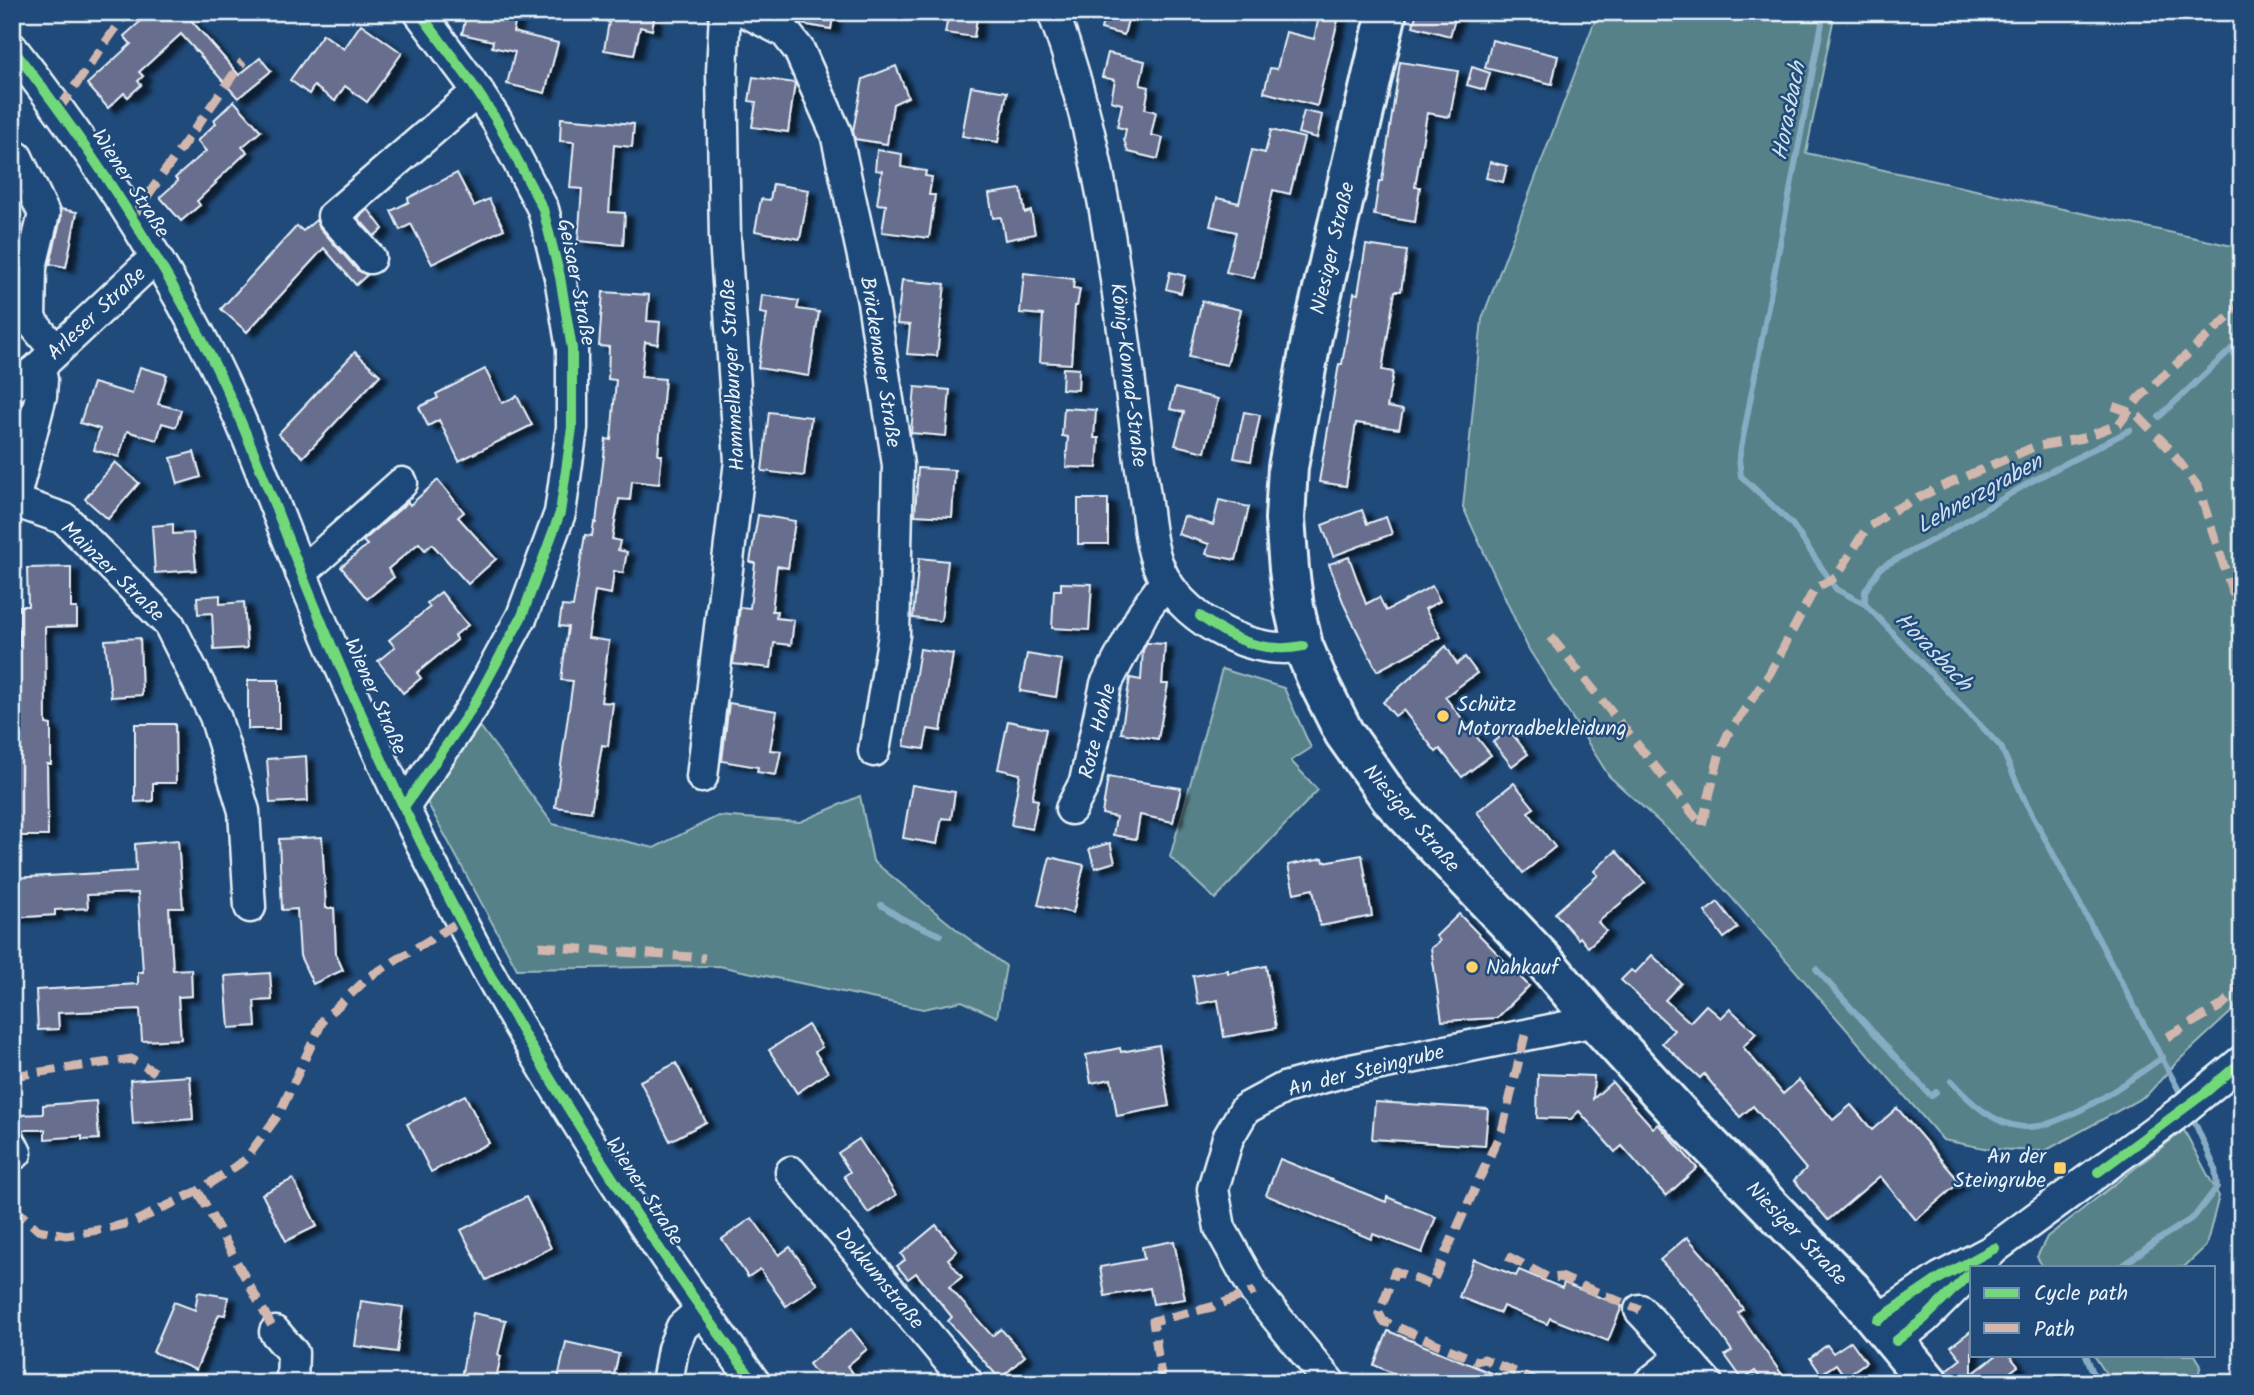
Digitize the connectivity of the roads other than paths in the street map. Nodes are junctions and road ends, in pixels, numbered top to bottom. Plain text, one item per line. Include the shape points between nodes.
1 (419, 12) edge
2 (725, 12) edge
3 (746, 12) edge
4 (1053, 12) edge
5 (1387, 12) edge
6 (12, 48) edge
7 (478, 91) junction
8 (17, 157) dead end
9 (156, 257) junction
10 (370, 258) dead end
11 (46, 360) junction
12 (12, 387) edge
13 (401, 482) dead end
14 (13, 504) edge
15 (301, 573) junction
16 (1166, 581) junction
17 (1303, 646) junction
18 (874, 751) dead end
19 (702, 777) dead end
20 (404, 807) junction
21 (1071, 809) dead end
22 (250, 907) dead end
23 (1595, 1021) junction
24 (2242, 1061) edge
25 (791, 1172) dead end
26 (1981, 1262) edge
27 (1970, 1273) edge
28 (701, 1310) junction
29 (1640, 1310) dead end
30 (1887, 1331) junction
31 (275, 1332) dead end
32 (1683, 1356) junction
33 (292, 1383) edge
34 (667, 1383) edge
35 (755, 1383) edge
36 (968, 1383) edge
37 (1330, 1383) edge
38 (1649, 1383) edge
39 (1707, 1383) edge
40 (1929, 1383) edge

1 - 7 street, Geisaer Straße
2 - 19 street, Hammelburger Straße via 725,239 740,461
3 - 18 street, Brückenauer Straße via 785,32 799,50 836,133 873,302 898,465 894,635
4 - 16 street, König-Konrad-Straße via 1078,88 1104,195 1150,533
5 - 17 main road, Niesiger Straße via 1311,341 1287,467 1289,569
6 - 9 street, Wiener Straße via 59,109
7 - 10 street via 333,216
7 - 20 street, Geisaer Straße via 543,209 572,349 572,428 560,513 522,616 472,708
8 - 11 street via 44,214 31,267 30,320
9 - 11 street, Arleser Straße
9 - 15 street, Wiener Straße via 217,369
11 - 12 street, Arleser Straße
11 - 14 street, Arleser Straße
13 - 15 street
14 - 22 street, Mainzer Straße via 65,519 169,624 215,716 244,811
15 - 20 street, Wiener Straße
16 - 17 street, König-Konrad-Straße via 1200,616 1232,637 1264,648
16 - 21 street, Rote Hohle via 1144,611 1106,684 1086,782
17 - 23 main road, Niesiger Straße via 1344,733 1390,797
20 - 28 street, Wiener Straße via 480,959 576,1121
23 - 30 main road, Niesiger Straße
23 - 37 street, An der Steingrube via 1346,1071 1284,1088 1245,1109 1228,1138 1213,1188 1220,1228 1255,1291
24 - 26 street
25 - 36 street, Dokkumstraße
27 - 30 street via 1925,1318
28 - 34 street via 682,1327
28 - 35 street, Wiener Straße
29 - 32 street
30 - 40 main road, Niesiger Straße
31 - 33 street via 293,1353
32 - 38 street
32 - 39 street

